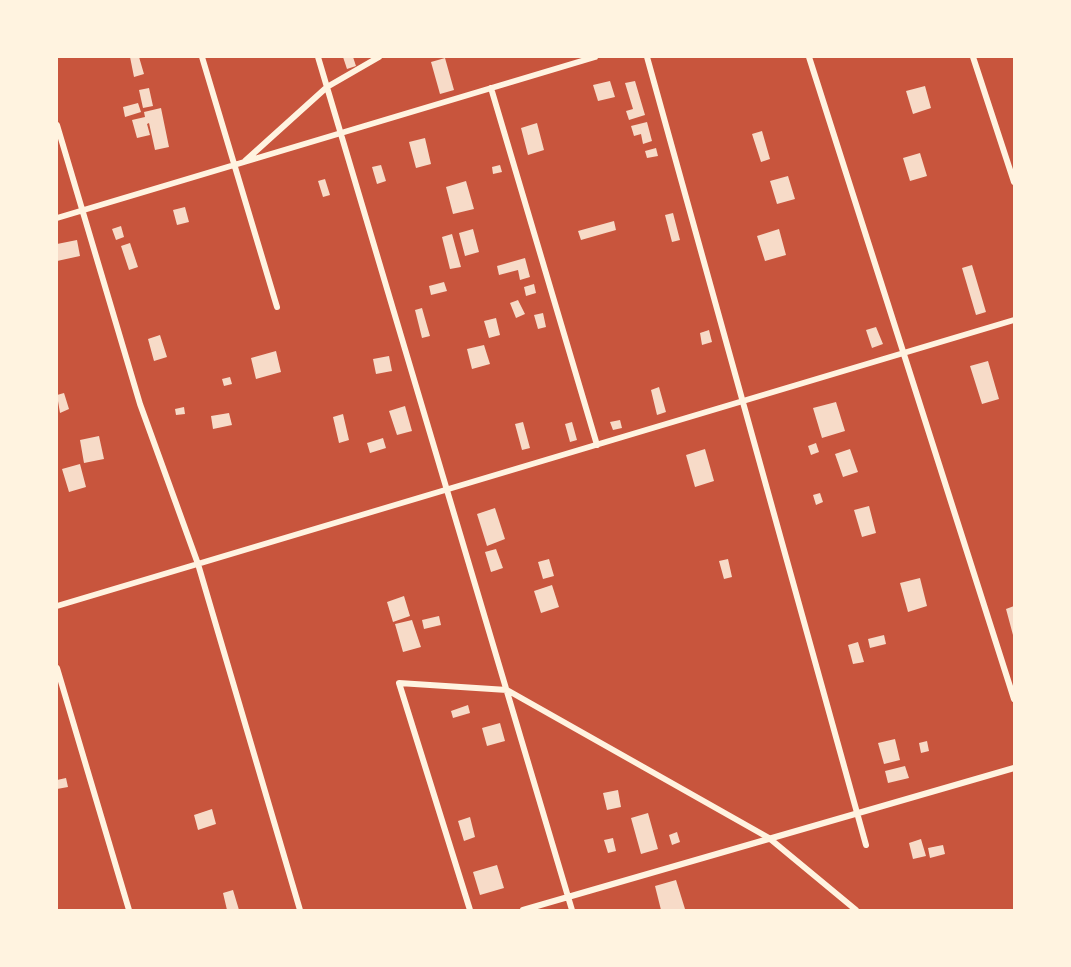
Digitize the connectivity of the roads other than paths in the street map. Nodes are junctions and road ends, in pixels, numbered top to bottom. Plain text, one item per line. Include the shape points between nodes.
1 (202, 57) edge
2 (318, 57) edge
3 (379, 57) edge
4 (595, 57) edge
5 (647, 57) edge
6 (809, 57) edge
7 (973, 57) edge
8 (327, 87) junction
9 (491, 88) junction
10 (57, 125) edge
11 (340, 133) junction
12 (243, 163) junction
13 (235, 165) junction
14 (1014, 182) edge
15 (82, 211) junction
16 (57, 218) edge
17 (277, 307) dead end
18 (1014, 320) edge
19 (903, 353) junction
20 (743, 401) junction
21 (597, 444) junction
22 (447, 490) junction
23 (198, 564) junction
24 (57, 606) edge
25 (57, 668) edge
26 (507, 690) junction
27 (1014, 699) edge
28 (1014, 768) edge
29 (857, 813) junction
30 (770, 838) junction
31 (866, 845) dead end
32 (568, 897) junction
33 (129, 910) edge
34 (300, 910) edge
35 (470, 910) edge
36 (523, 910) edge
37 (572, 910) edge
38 (856, 910) edge

1 - 13 street
2 - 8 street
3 - 8 street
4 - 9 street
5 - 20 street
6 - 19 street
7 - 14 street
8 - 11 street
8 - 12 street
9 - 11 street
9 - 21 street
10 - 15 street
11 - 12 street
11 - 22 street
12 - 13 street
13 - 15 street
13 - 17 street
15 - 16 street
15 - 23 street via 140,404
18 - 19 street
19 - 20 street
19 - 27 street
20 - 21 street
20 - 29 street
21 - 22 street
22 - 23 street
22 - 26 street
23 - 24 street
23 - 34 street
25 - 33 street
26 - 30 street
26 - 32 street
26 - 35 street via 399,683
28 - 29 street
29 - 30 street
29 - 31 street
30 - 32 street
30 - 38 street
32 - 36 street
32 - 37 street

